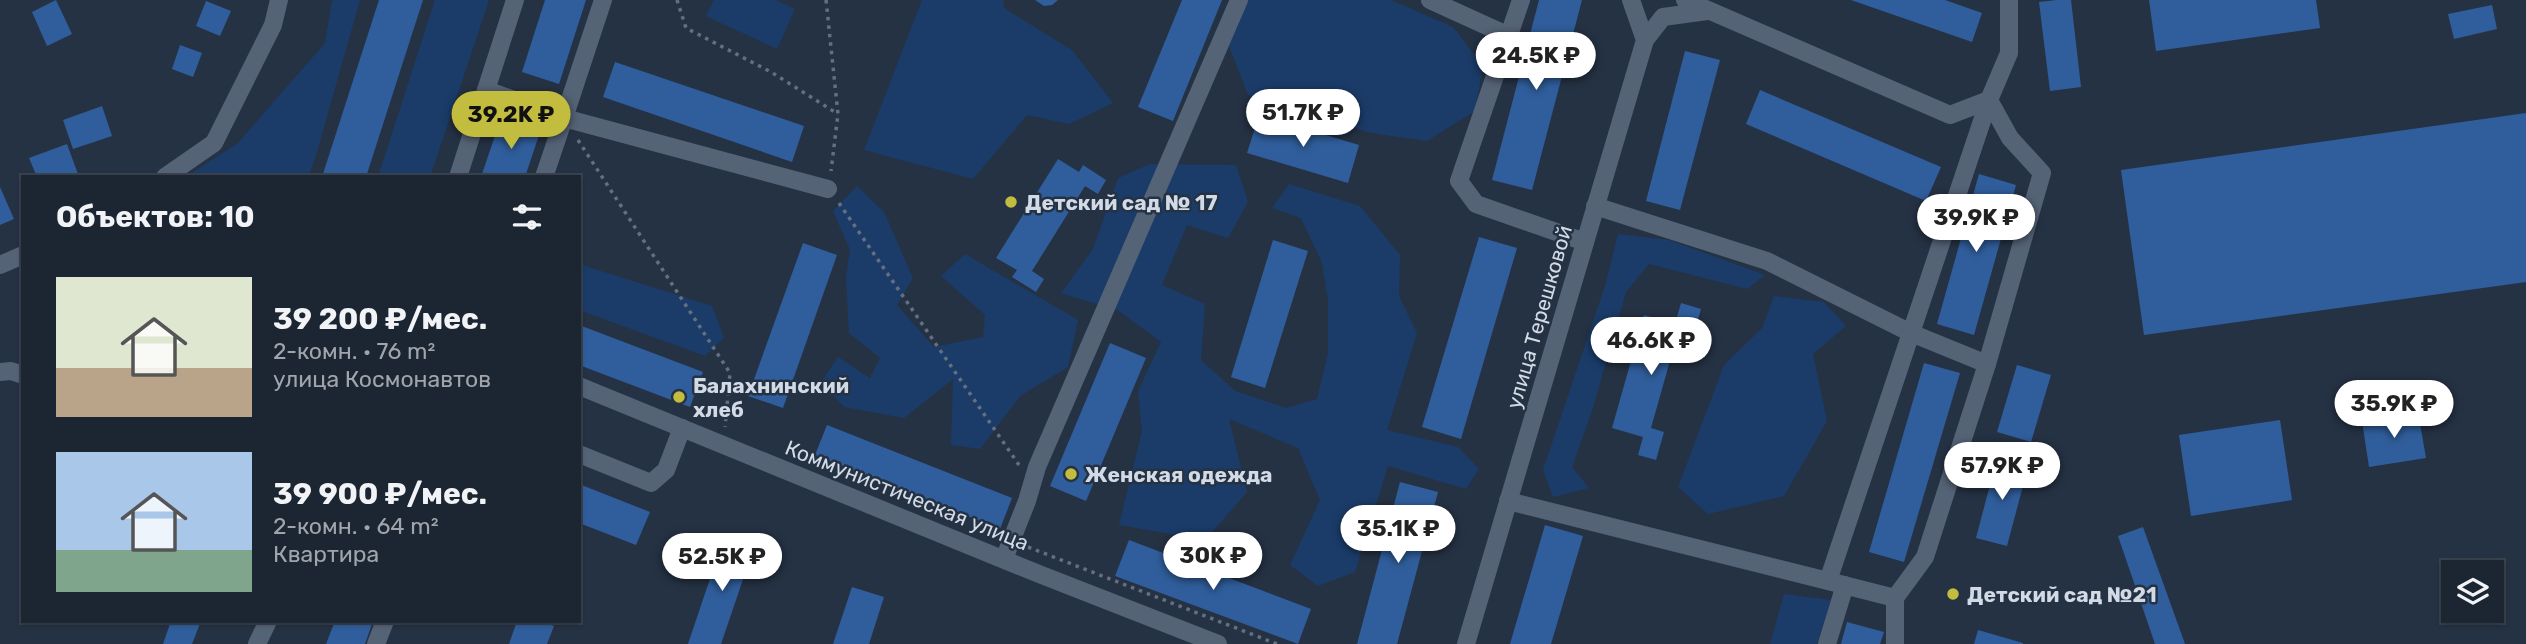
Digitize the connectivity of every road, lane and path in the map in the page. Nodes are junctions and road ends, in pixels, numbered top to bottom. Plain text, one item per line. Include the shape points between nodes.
1 (279, 0) edge
2 (515, 0) edge
3 (603, 0) edge
4 (677, 0) edge
5 (826, 0) edge
6 (1239, 0) edge
7 (1430, 0) edge
8 (1521, 0) edge
9 (1685, 0) edge
10 (2009, 0) edge
11 (1634, 1) edge
12 (1710, 11) junction
13 (1509, 36) junction
14 (1645, 40) junction
15 (486, 90) junction
16 (1989, 100) junction
17 (838, 114) junction
18 (564, 118) junction
19 (168, 175) edge
20 (459, 175) edge
21 (545, 175) edge
22 (828, 189) junction
23 (1595, 206) junction
24 (1585, 242) junction
25 (21, 256) edge
26 (0, 265) edge
27 (1911, 333) junction
28 (1987, 365) junction
29 (0, 372) edge
30 (21, 374) edge
31 (581, 387) edge
32 (682, 428) junction
33 (724, 429) dead end
34 (581, 455) edge
35 (1022, 470) dead end
36 (1508, 501) junction
37 (1032, 537) dead end
38 (1034, 549) dead end
39 (1003, 559) junction
40 (1836, 583) junction
41 (1895, 598) junction
42 (267, 623) edge
43 (384, 623) edge
44 (257, 644) edge
45 (376, 644) edge
46 (1218, 644) edge
47 (1466, 644) edge
48 (1827, 644) edge
49 (1895, 644) edge

1 - 19 street via 273,25 214,143
2 - 15 street
3 - 18 street
4 - 17 path via 686,27
5 - 17 path
6 - 39 street via 1037,467
7 - 13 street
8 - 13 street
9 - 12 street
10 - 16 street via 2009,53
11 - 14 street
12 - 14 street via 1663,17
12 - 16 street via 1950,115
13 - 24 street via 1459,181 1476,204
14 - 23 street, улица Терешковой
15 - 18 street
15 - 20 street
16 - 27 street
16 - 28 street via 2010,138 2042,173
17 - 22 path
18 - 21 street
18 - 22 street
18 - 33 path via 730,373
22 - 35 path
23 - 24 street, улица Терешковой
23 - 27 street via 1767,261
24 - 36 street, улица Терешковой
25 - 26 street
27 - 28 street
27 - 40 street
28 - 41 street via 1924,557
29 - 30 street
31 - 32 street, Коммунистическая улица
32 - 34 street via 666,470 651,483
32 - 39 street, Коммунистическая улица
36 - 40 street
36 - 47 street, улица Терешковой
37 - 38 path
39 - 46 street, Коммунистическая улица
40 - 41 street
40 - 48 street
41 - 49 street
42 - 44 street
43 - 45 street

